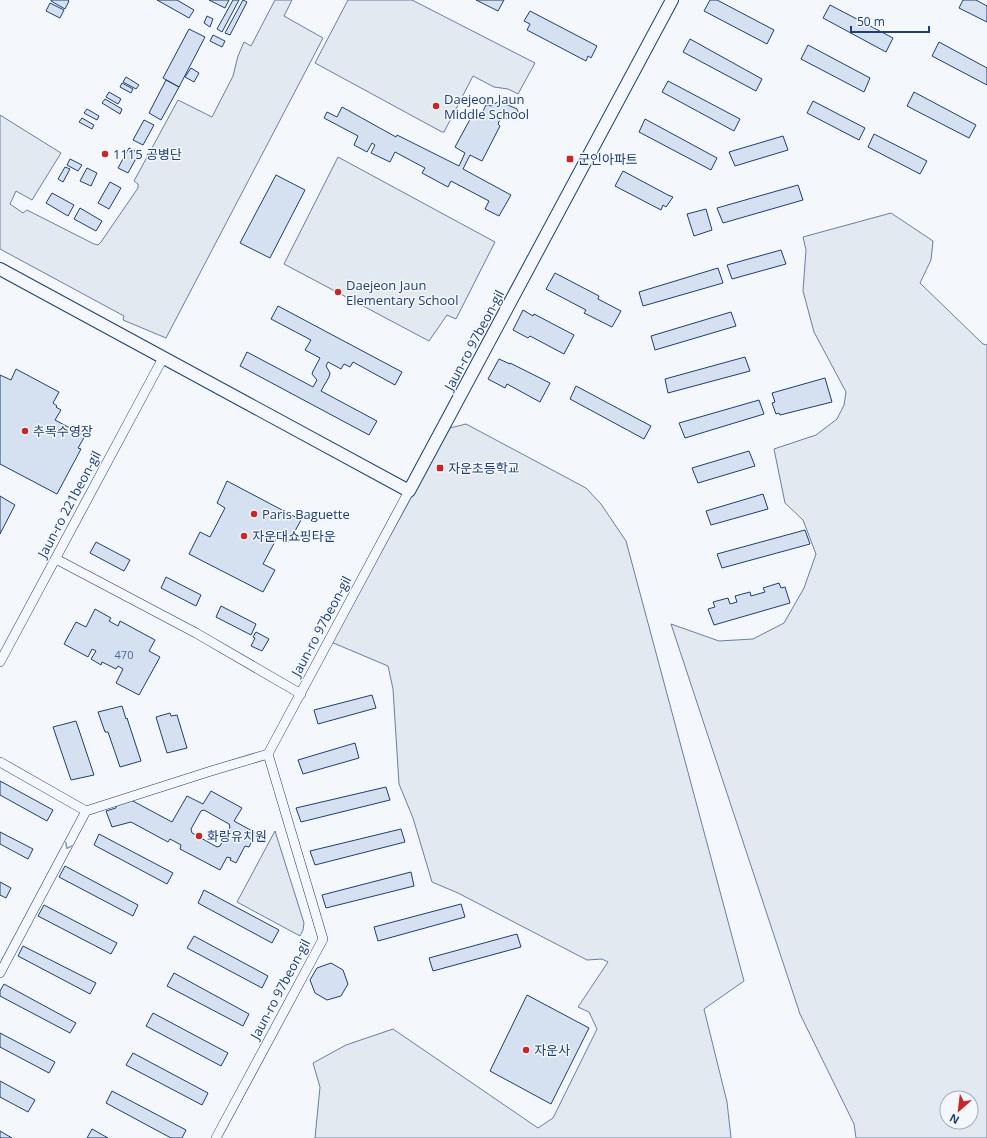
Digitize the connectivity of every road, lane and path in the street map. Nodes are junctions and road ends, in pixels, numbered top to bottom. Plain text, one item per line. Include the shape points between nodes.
1 (672, 0) edge
2 (0, 269) edge
3 (163, 358) junction
4 (409, 491) junction
5 (56, 559) junction
6 (0, 662) edge
7 (301, 694) junction
8 (268, 754) junction
9 (0, 762) edge
10 (86, 811) junction
11 (0, 973) edge
12 (216, 1138) edge

1 - 4 street, Jaun-ro 97beon-gil
2 - 3 street
3 - 4 street
3 - 5 street, Jaun-ro 221beon-gil
4 - 7 street, Jaun-ro 97beon-gil
5 - 6 street, Jaun-ro 221beon-gil
5 - 7 street, Jaun-ro 97beon-gil via 196,633
7 - 8 street, Jaun-ro 97beon-gil
8 - 10 street
8 - 12 street, Jaun-ro 97beon-gil via 323,939
9 - 10 street
10 -> 11 street

